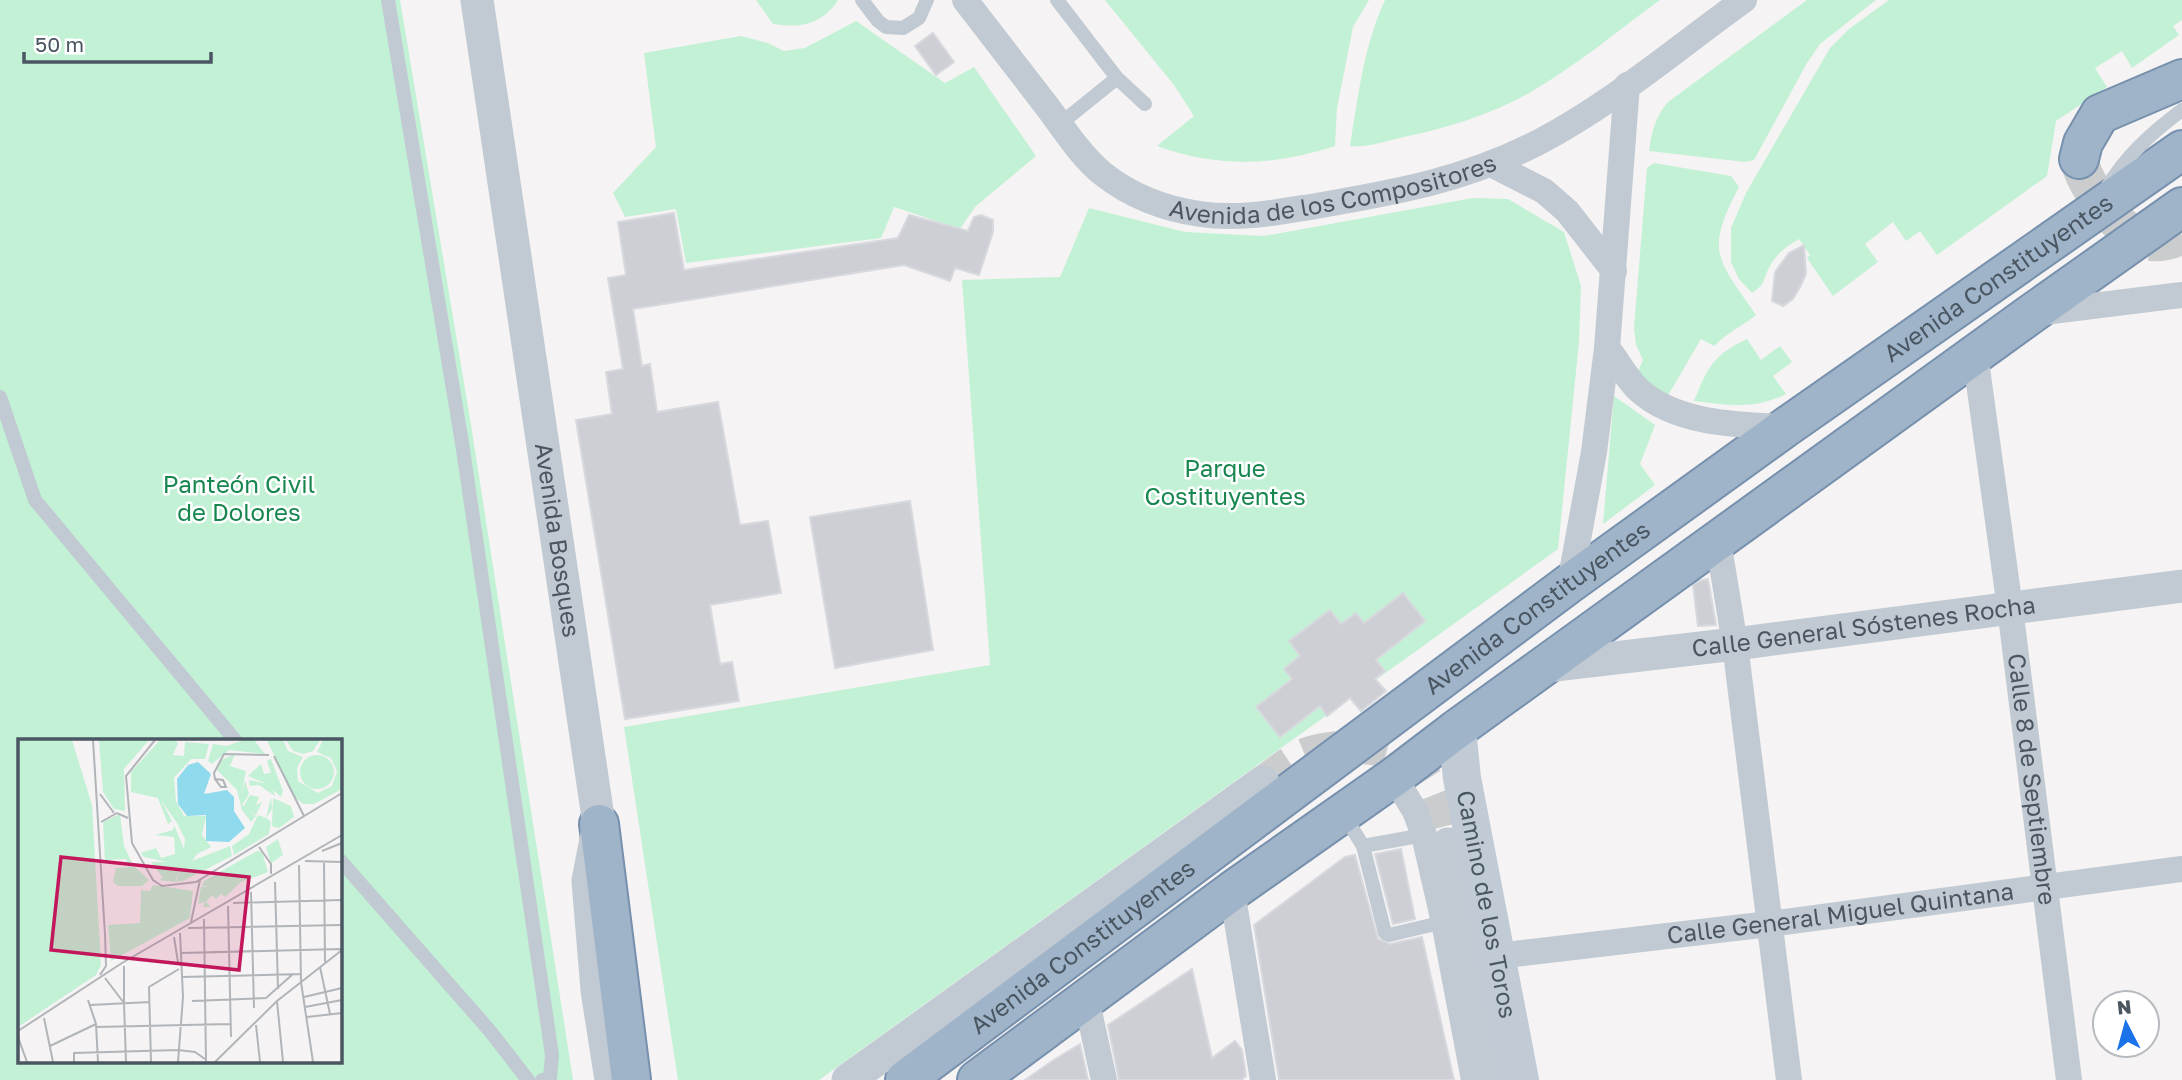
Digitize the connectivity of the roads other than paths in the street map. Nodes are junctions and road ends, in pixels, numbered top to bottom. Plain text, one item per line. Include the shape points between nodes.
1 (388, 0) edge
2 (477, 0) edge
3 (862, 0) edge
4 (927, 0) edge
5 (965, 0) edge
6 (1057, 0) edge
7 (1744, 0) edge
8 (1117, 78) junction
9 (2182, 79) edge
10 (1627, 85) junction
11 (1145, 104) dead end
12 (2182, 110) edge
13 (1060, 124) junction
14 (2182, 150) edge
15 (2079, 159) dead end
16 (1493, 165) junction
17 (2182, 207) edge
18 (2087, 219) junction
19 (1614, 271) junction
20 (2182, 295) edge
21 (2031, 314) junction
22 (1607, 348) junction
23 (1975, 355) junction
24 (0, 397) edge
25 (1786, 427) junction
26 (1718, 541) junction
27 (1570, 583) junction
28 (2182, 586) edge
29 (2010, 608) junction
30 (1735, 644) junction
31 (1546, 666) junction
32 (1457, 729) junction
33 (234, 739) edge
34 (1394, 777) junction
35 (1263, 782) tunnel mouth
36 (1343, 814) junction
37 (598, 824) junction
38 (1436, 839) junction
39 (1363, 846) junction
40 (341, 861) edge
41 (2182, 869) edge
42 (2046, 887) junction
43 (1232, 891) junction
44 (1444, 922) junction
45 (1769, 924) junction
46 (1498, 956) junction
47 (1086, 998) junction
48 (528, 1080) edge
49 (542, 1080) edge
50 (611, 1080) edge
51 (631, 1080) edge
52 (647, 1080) edge
53 (848, 1080) edge
54 (905, 1080) edge
55 (977, 1080) edge
56 (1104, 1080) edge
57 (1263, 1080) edge
58 (1474, 1080) edge
59 (1499, 1080) edge
60 (1520, 1080) edge
61 (1789, 1080) edge
62 (2069, 1080) edge

1 - 49 lane via 462,443 552,1055 550,1078
2 - 37 street, Avenida Bosques
3 - 4 lane via 886,27 902,28 919,18
5 - 13 street, Avenida de los Compositores
6 - 8 lane
7 - 10 street, Avenida de los Compositores
8 - 11 lane
8 - 13 lane
9 - 15 highway via 2100,114
10 - 16 street, Avenida de los Compositores via 1542,140
10 - 19 street
12 - 18 lane via 2133,150
13 - 16 street, Avenida de los Compositores via 1102,173 1139,197 1226,217 1429,185
14 - 18 highway, Avenida Constituyentes
16 - 19 street via 1544,191 1567,211
17 - 21 highway, Avenida Constituyentes
18 - 25 highway, Avenida Constituyentes
19 - 22 street
20 - 21 street
21 - 23 highway, Avenida Constituyentes
22 - 25 street via 1640,391 1671,410 1740,425
22 - 27 street
23 - 26 highway, Avenida Constituyentes
23 - 29 street, Calle 8 de Septiembre
24 - 33 lane via 36,500
25 - 27 highway, Avenida Constituyentes
26 - 30 street
26 - 31 highway, Avenida Constituyentes
27 - 54 highway, Avenida Constituyentes
28 - 29 street, Calle General Sóstenes Rocha
29 - 30 street, Calle General Sóstenes Rocha
29 - 42 street, Calle 8 de Septiembre
30 - 31 street, Calle General Sóstenes Rocha
30 - 45 street
31 - 32 highway, Avenida Constituyentes
32 - 34 highway, Avenida Constituyentes
32 - 46 main road, Camino de los Toros via 1462,778
34 - 36 highway, Avenida Constituyentes
34 - 38 street
35 - 53 street
36 - 39 lane
36 - 43 highway, Avenida Constituyentes
37 - 50 street, Avenida Bosques via 588,881 597,990
37 - 51 highway
37 - 52 street via 616,872 628,927
38 - 39 lane
38 - 44 street
38 - 59 street, Camino de los Toros
39 - 44 lane via 1385,933
40 - 48 lane
41 - 42 street, Calle General Miguel Quintana
42 - 45 street, Calle General Miguel Quintana
42 - 62 street, Calle 8 de Septiembre
43 - 47 highway, Avenida Constituyentes
43 - 57 street
44 - 58 street
45 - 46 street, Calle General Miguel Quintana
45 - 61 street
46 - 60 main road, Camino de los Toros
47 - 55 highway, Avenida Constituyentes
47 - 56 street

